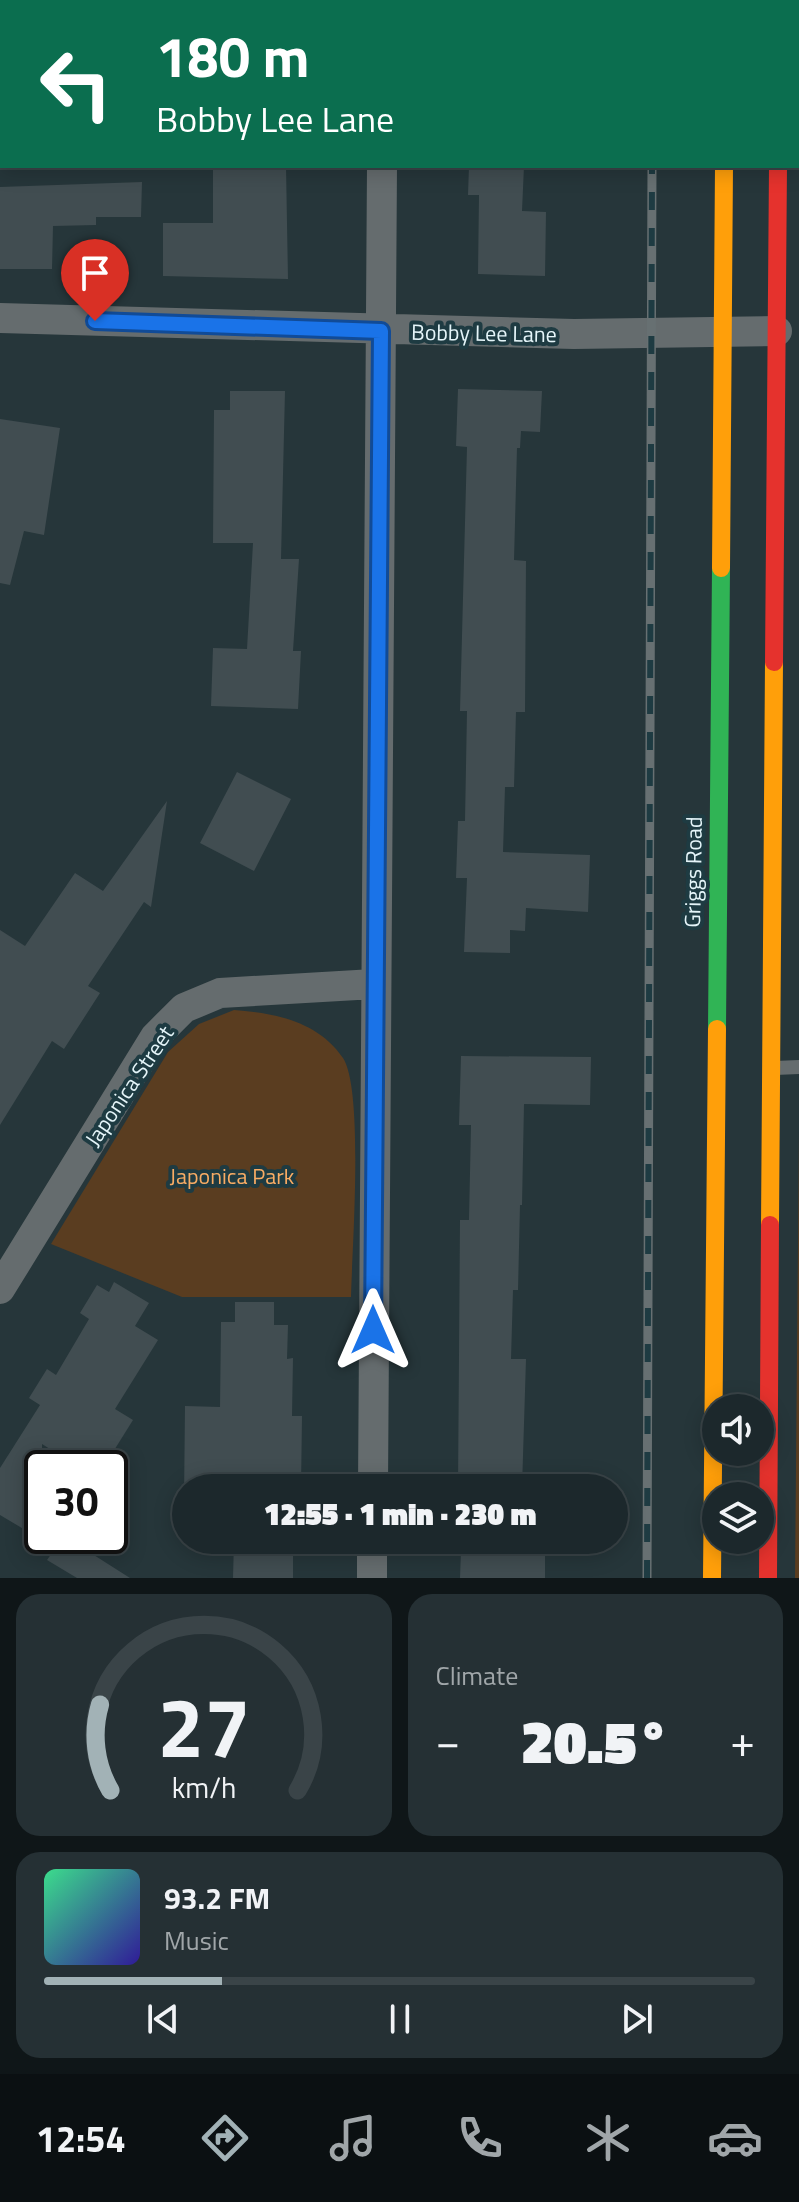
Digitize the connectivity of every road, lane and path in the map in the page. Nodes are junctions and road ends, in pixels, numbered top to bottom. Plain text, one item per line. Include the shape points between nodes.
1 (382, 168) edge
2 (724, 168) edge
3 (778, 168) edge
4 (0, 318) edge
5 (723, 330) junction
6 (381, 331) junction
7 (777, 331) junction
8 (374, 984) junction
9 (799, 1067) edge
10 (771, 1068) junction
11 (0, 1289) edge
12 (373, 1474) edge
13 (372, 1554) edge
14 (372, 1578) edge
15 (712, 1578) edge
16 (768, 1578) edge

1 - 6 street
2 - 5 main road, Griggs Road
3 - 7 main road
4 - 6 street, Bobby Lee Lane
5 - 6 street, Bobby Lee Lane
5 - 7 street, Bobby Lee Lane
5 - 15 main road, Griggs Road
6 - 8 street
7 - 10 main road
8 - 11 street, Japonica Street via 220,993 184,1008 155,1037
8 - 12 street
9 - 10 lane
10 - 16 main road
13 - 14 street

